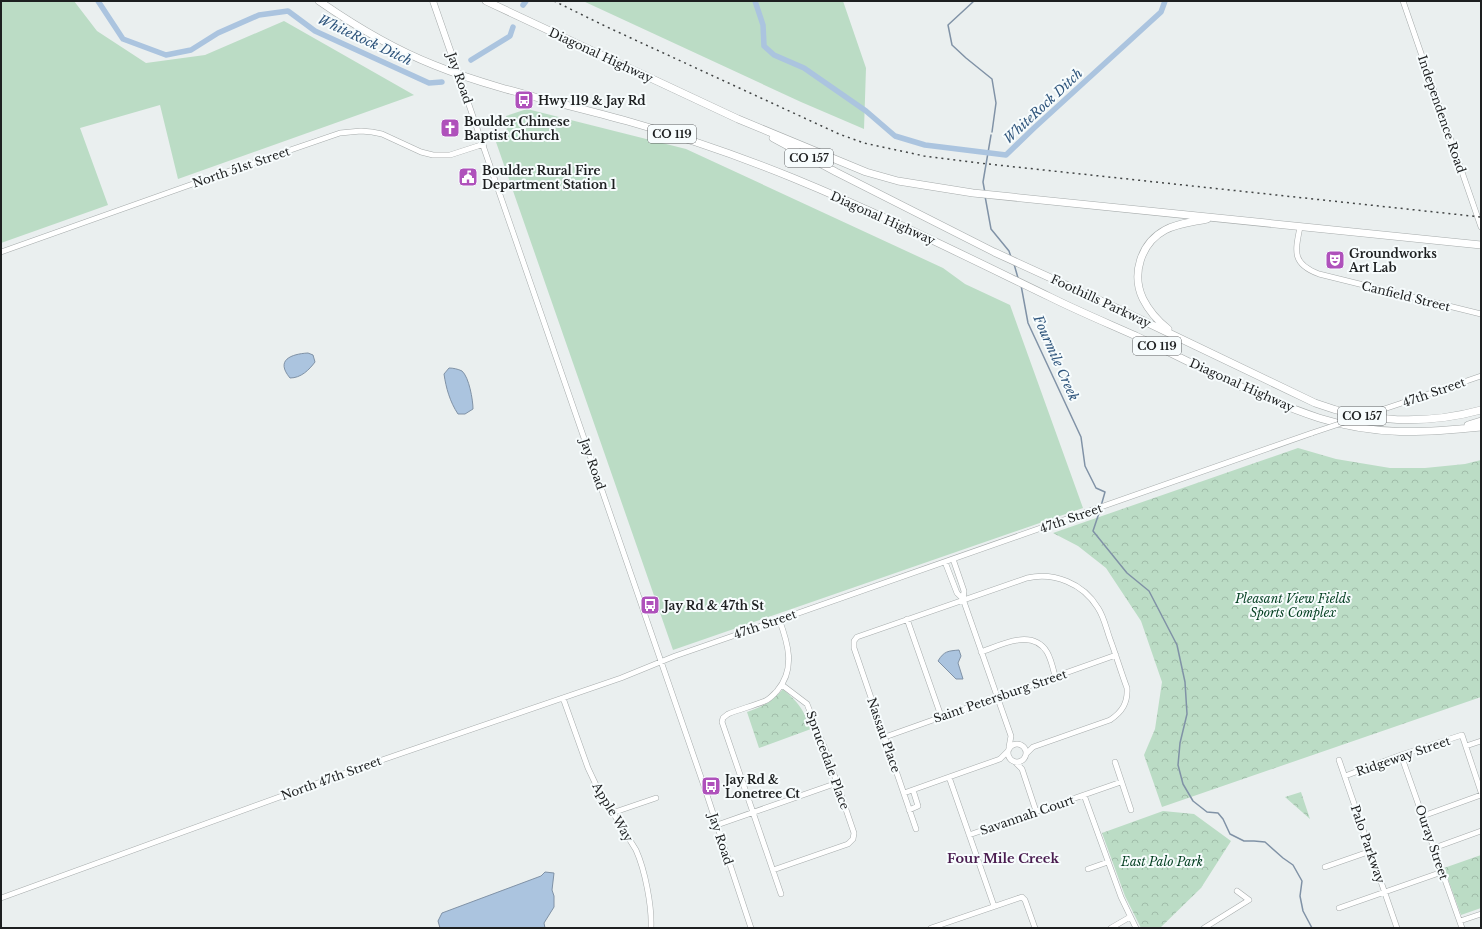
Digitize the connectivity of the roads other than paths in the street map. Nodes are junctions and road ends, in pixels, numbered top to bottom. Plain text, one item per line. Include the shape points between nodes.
1 (319, 1) edge
2 (433, 1) edge
3 (486, 1) edge
4 (1403, 1) edge
5 (458, 73) junction
6 (738, 118) junction
7 (484, 144) junction
8 (1215, 218) junction
9 (1300, 227) junction
10 (1481, 227) edge
11 (1481, 245) edge
12 (1, 252) edge
13 (1481, 314) edge
14 (1176, 336) junction
15 (1481, 376) edge
16 (1481, 410) edge
17 (1481, 422) edge
18 (1481, 427) edge
19 (1445, 431) junction
20 (953, 559) junction
21 (945, 562) junction
22 (963, 599) junction
23 (779, 619) junction
24 (908, 619) junction
25 (981, 652) junction
26 (1116, 655) junction
27 (661, 662) junction
28 (1055, 676) junction
29 (782, 685) junction
30 (997, 697) junction
31 (563, 698) junction
32 (941, 716) junction
33 (885, 736) junction
34 (1011, 736) junction
35 (1481, 741) edge
36 (1021, 745) junction
37 (1466, 746) junction
38 (1033, 747) junction
39 (1008, 749) junction
40 (1401, 755) junction
41 (1025, 756) junction
42 (1000, 759) junction
43 (1339, 760) dead end
44 (1013, 761) junction
45 (1115, 762) dead end
46 (1022, 769) junction
47 (949, 776) junction
48 (1345, 776) junction
49 (1121, 782) junction
50 (837, 783) junction
51 (913, 790) junction
52 (1481, 792) edge
53 (904, 793) junction
54 (1084, 795) junction
55 (1481, 795) edge
56 (656, 798) dead end
57 (909, 810) junction
58 (1131, 810) dead end
59 (1036, 811) junction
60 (612, 813) junction
61 (753, 813) junction
62 (1423, 816) junction
63 (717, 825) junction
64 (916, 829) dead end
65 (1481, 830) edge
66 (969, 835) junction
67 (1434, 848) junction
68 (1371, 851) junction
69 (1108, 862) junction
70 (1325, 867) dead end
71 (1088, 869) dead end
72 (773, 870) junction
73 (1442, 872) junction
74 (1237, 890) dead end
75 (1385, 892) junction
76 (781, 894) dead end
77 (1, 898) edge
78 (994, 906) junction
79 (1339, 908) dead end
80 (1481, 914) edge
81 (1130, 917) junction
82 (1460, 921) junction
83 (651, 928) edge
84 (751, 928) edge
85 (931, 928) edge
86 (1035, 928) edge
87 (1111, 928) edge
88 (1136, 928) edge
89 (1204, 928) edge
90 (1397, 928) edge
91 (1462, 928) edge

1 - 5 highway, Diagonal Highway / CO 119 via 378,38
2 - 5 main road, Jay Road
3 - 6 highway, Diagonal Highway
4 - 10 street, Independence Road
5 - 7 street, Jay Road
5 - 19 highway, Diagonal Highway / CO 119 via 519,93 696,142 820,190 1278,403 1322,419 1377,431
6 - 8 highway via 861,170 917,185
6 - 14 highway, Foothills Parkway / CO 157 via 836,172 994,252
7 - 12 street, North 51st Street via 442,156 421,152 382,134 356,131 340,133
7 - 27 street, Jay Road
8 - 9 highway
8 - 14 highway via 1164,230 1150,242 1140,258 1138,279 1143,299 1154,316
9 - 11 highway
9 - 13 street, Canfield Street via 1296,251 1301,264 1309,270
14 - 16 highway, Foothills Parkway / CO 157 via 1294,393 1340,412 1410,420 1441,418
15 - 20 street, 47th Street, bridge
17 - 19 highway
18 - 19 highway, CO 119
20 - 21 street, 47th Street
20 - 22 street via 964,591
21 - 22 street via 957,593
21 - 23 street, 47th Street
22 - 24 street
22 - 25 street
22 - 26 street via 1033,576 1067,581 1084,591 1097,607
23 - 27 street, 47th Street
23 - 29 street via 789,655 788,670
24 - 32 street
24 - 33 street, Nassau Place via 857,637 854,641 854,648
25 - 28 street via 1018,640 1033,641 1048,654
25 - 30 street
26 - 28 street, Saint Petersburg Street
26 - 38 street via 1127,690 1126,704 1118,715
27 - 31 street, North 47th Street
27 - 63 street, Jay Road
28 - 30 street, Saint Petersburg Street
29 - 50 street, Sprucedale Place via 807,704
29 - 61 street via 766,701 735,711 723,718 722,726
30 - 32 street, Saint Petersburg Street
30 - 34 street
31 - 60 street, Apple Way via 588,768
31 - 77 street, North 47th Street
32 - 33 street, Saint Petersburg Street
33 - 53 street, Nassau Place
34 - 36 street
34 - 39 street
35 - 37 street
36 - 38 street
36 - 39 street via 1013,744
36 - 41 street via 1025,750
37 - 40 street, Ridgeway Street via 1462,735
37 - 52 street
38 - 41 street
39 - 42 street
39 - 44 street
40 - 48 street, Ridgeway Street
40 - 62 street, Ouray Street
41 - 44 street via 1020,761
41 - 46 street
42 - 44 street
42 - 47 street
43 - 48 street, Palo Parkway
44 - 46 street
45 - 49 street
46 - 59 street
47 - 51 street
47 - 66 street
48 - 68 street, Palo Parkway
49 - 54 street, Savannah Court
49 - 58 street
50 - 61 street
50 - 72 street, Sprucedale Place via 854,833 853,839 848,844
51 - 53 street
51 - 57 street via 918,805
53 - 57 street, Nassau Place
54 - 59 street, Savannah Court
54 - 69 street
55 - 62 street
56 - 60 street
57 - 64 street, Nassau Place
59 - 66 street, Savannah Court
60 - 83 street, Apple Way via 640,860 650,904
61 - 63 street
61 - 72 street
62 - 67 street, Ouray Street
63 - 84 street, Jay Road
65 - 67 street
66 - 78 street
67 - 73 street, Ouray Street
68 - 70 street
68 - 75 street, Palo Parkway
69 - 71 street
69 - 81 street
72 - 76 street
73 - 75 street
73 - 82 street, Ouray Street
74 - 89 street via 1249,900
75 - 79 street
75 - 90 street, Palo Parkway
78 - 85 street
78 - 86 street via 1022,897
80 - 82 street
81 - 87 street
81 - 88 street
82 - 91 street, Ouray Street

